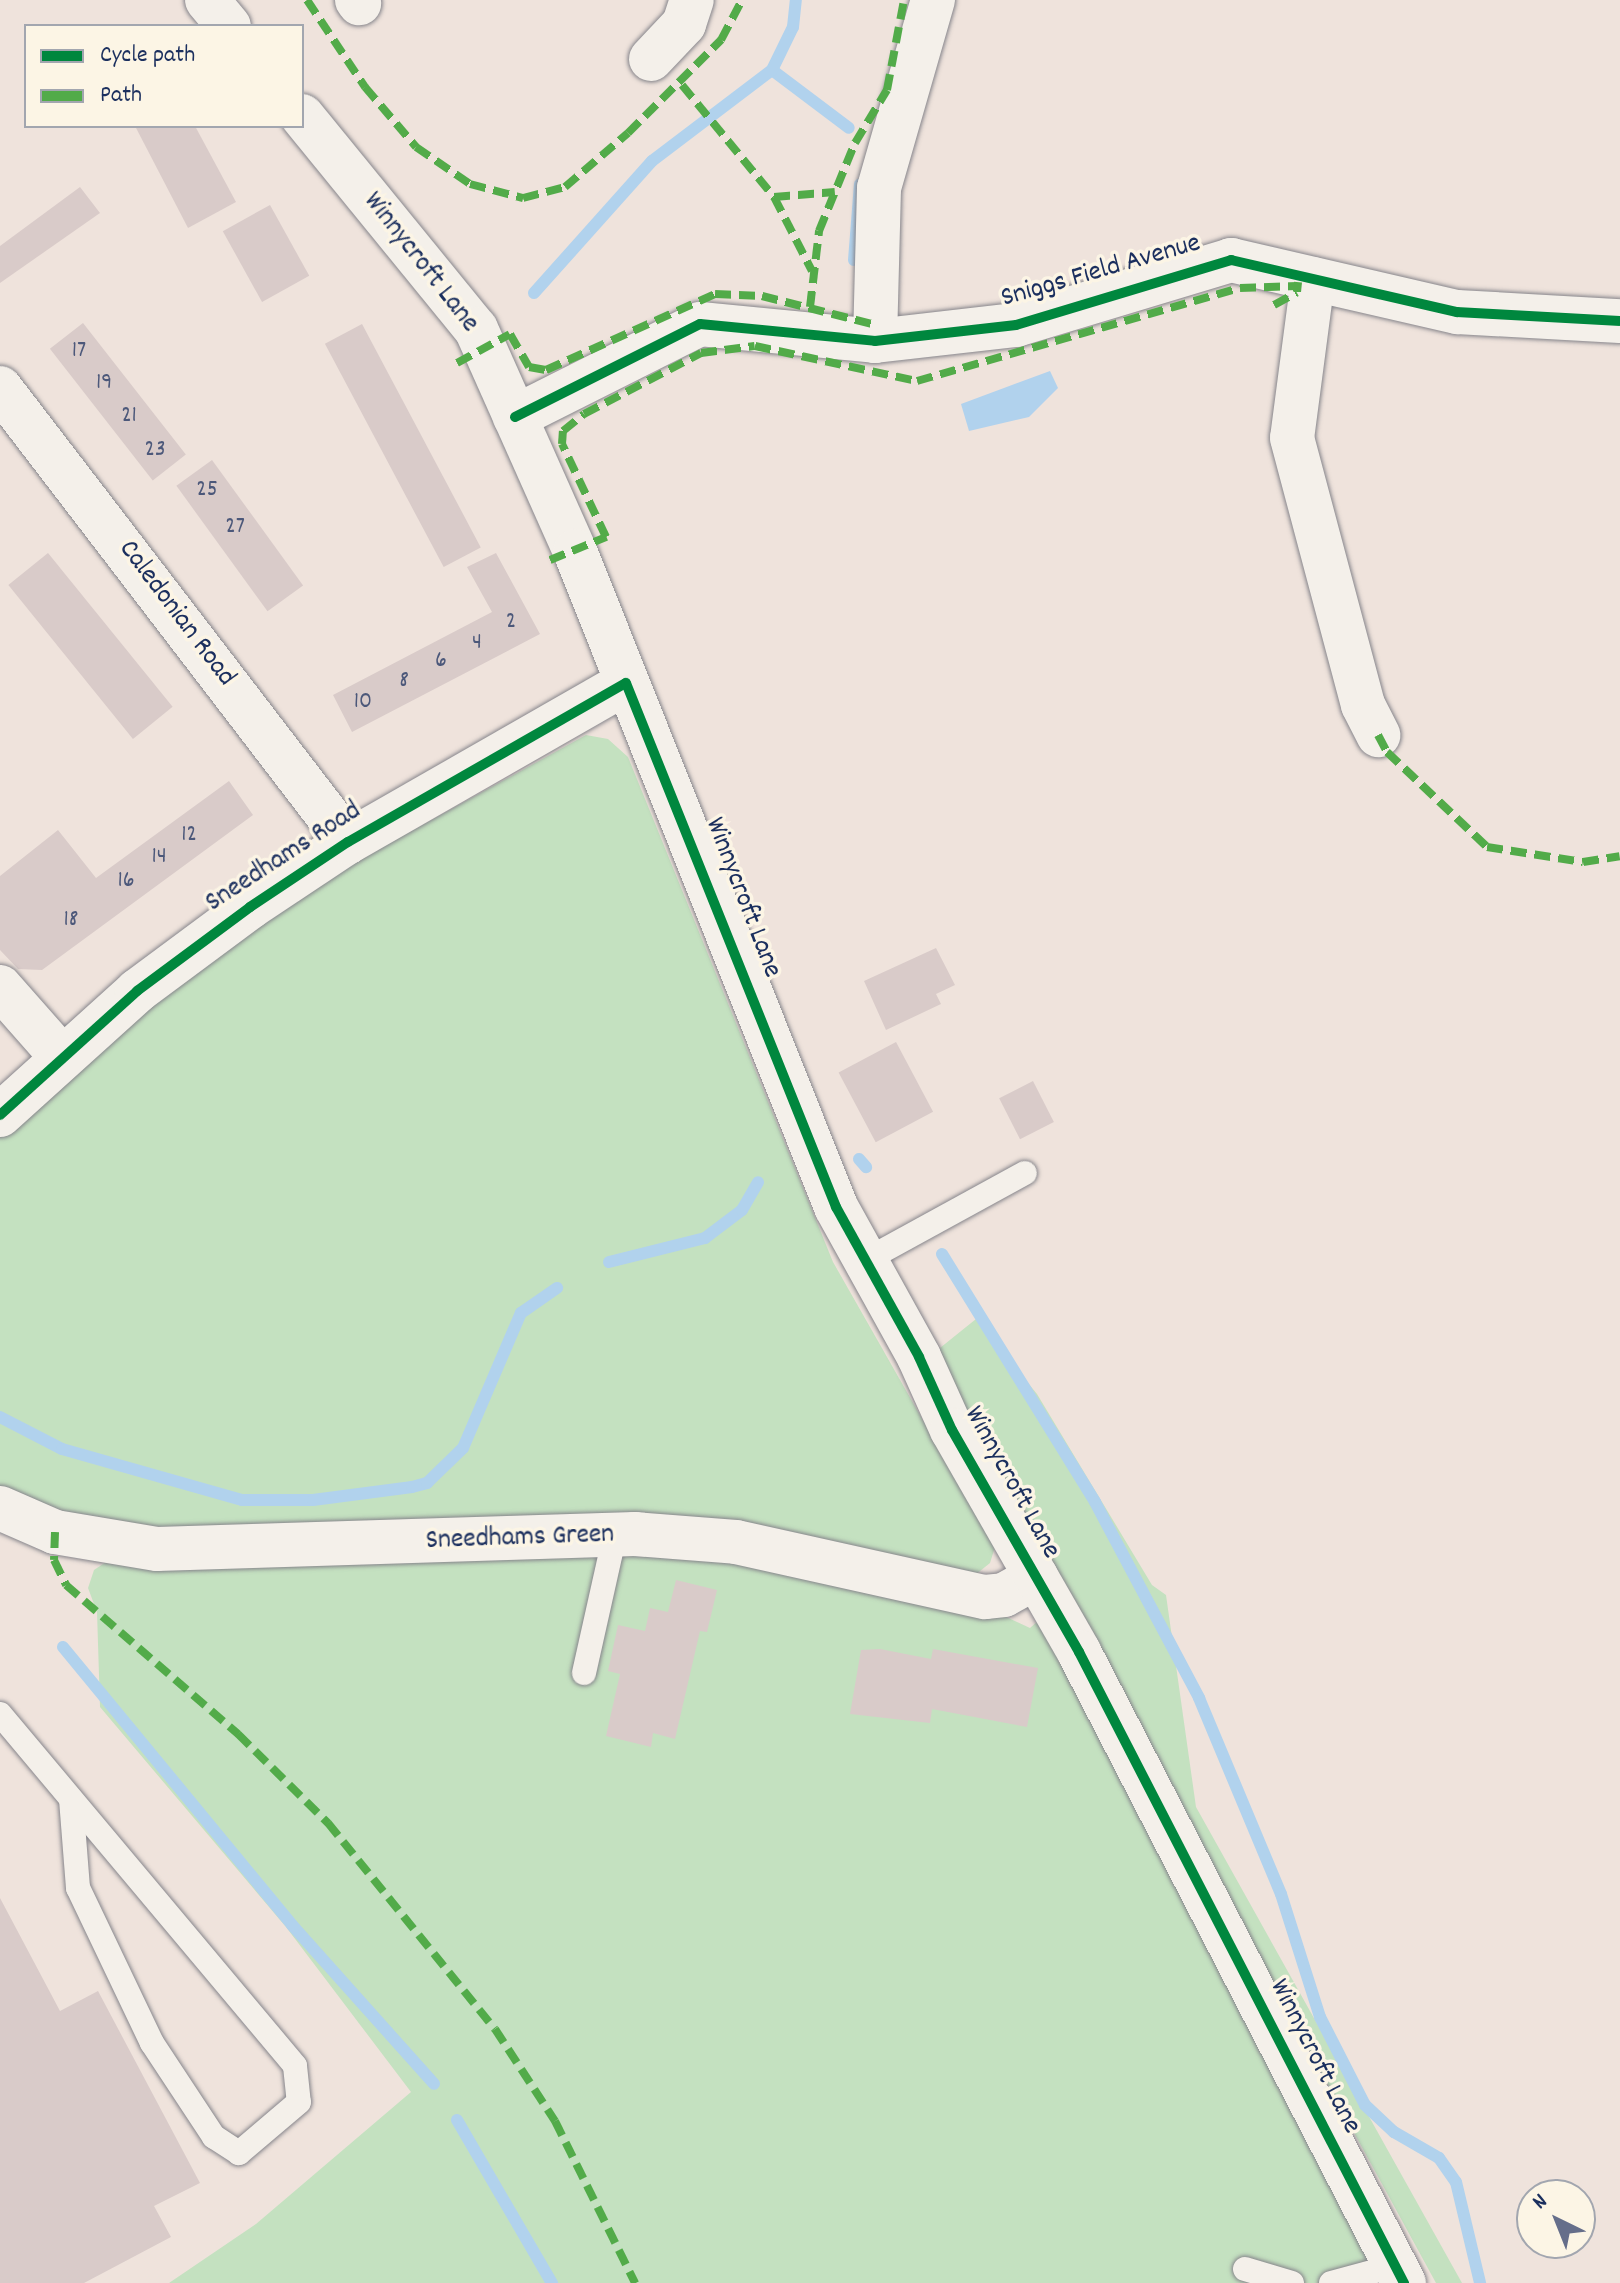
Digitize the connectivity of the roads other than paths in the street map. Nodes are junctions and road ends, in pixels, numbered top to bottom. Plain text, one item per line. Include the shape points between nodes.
1 (207, 0) edge
2 (692, 0) edge
3 (933, 0) edge
4 (227, 24) edge
5 (651, 59) dead end
6 (304, 118) edge
7 (1313, 279) junction
8 (1620, 321) edge
9 (875, 341) junction
10 (0, 388) edge
11 (515, 417) junction
12 (626, 683) junction
13 (1378, 735) dead end
14 (348, 842) junction
15 (0, 987) edge
16 (60, 1055) junction
17 (0, 1115) edge
18 (1025, 1173) dead end
19 (866, 1260) junction
20 (0, 1508) edge
21 (615, 1534) junction
22 (1036, 1577) junction
23 (584, 1673) dead end
24 (0, 1714) edge
25 (9, 1740) edge
26 (71, 1799) junction
27 (1245, 2269) dead end
28 (1399, 2274) edge
29 (1292, 2283) edge
30 (1331, 2283) edge

1 - 4 street
2 - 5 street via 684,24
3 - 9 street via 879,188
6 - 11 street, Winnycroft Lane via 476,329
7 - 8 street, Sniggs Field Avenue via 1457,312
7 - 9 street, Sniggs Field Avenue via 1231,260 1016,325
7 - 13 street via 1292,438 1363,705
9 - 11 street, Sniggs Field Avenue via 700,324
10 - 14 street, Caledonian Road
11 - 12 street, Winnycroft Lane
12 - 14 street, Sneedhams Road
12 - 19 street, Winnycroft Lane via 836,1207
14 - 16 street, Sneedhams Road via 193,948
15 - 16 street
16 - 17 street, Sneedhams Road
18 - 19 lane
19 - 22 street, Winnycroft Lane via 952,1430
20 - 21 street, Sneedhams Green via 55,1532 157,1549
21 - 22 street, Sneedhams Green via 736,1542 985,1597 1004,1595
21 - 23 lane
22 - 28 street, Winnycroft Lane
24 - 25 lane
25 - 26 lane
26 - 26 lane via 78,1888 152,2043 214,2137 239,2153 299,2102 295,2066
27 - 29 lane
28 - 30 lane

